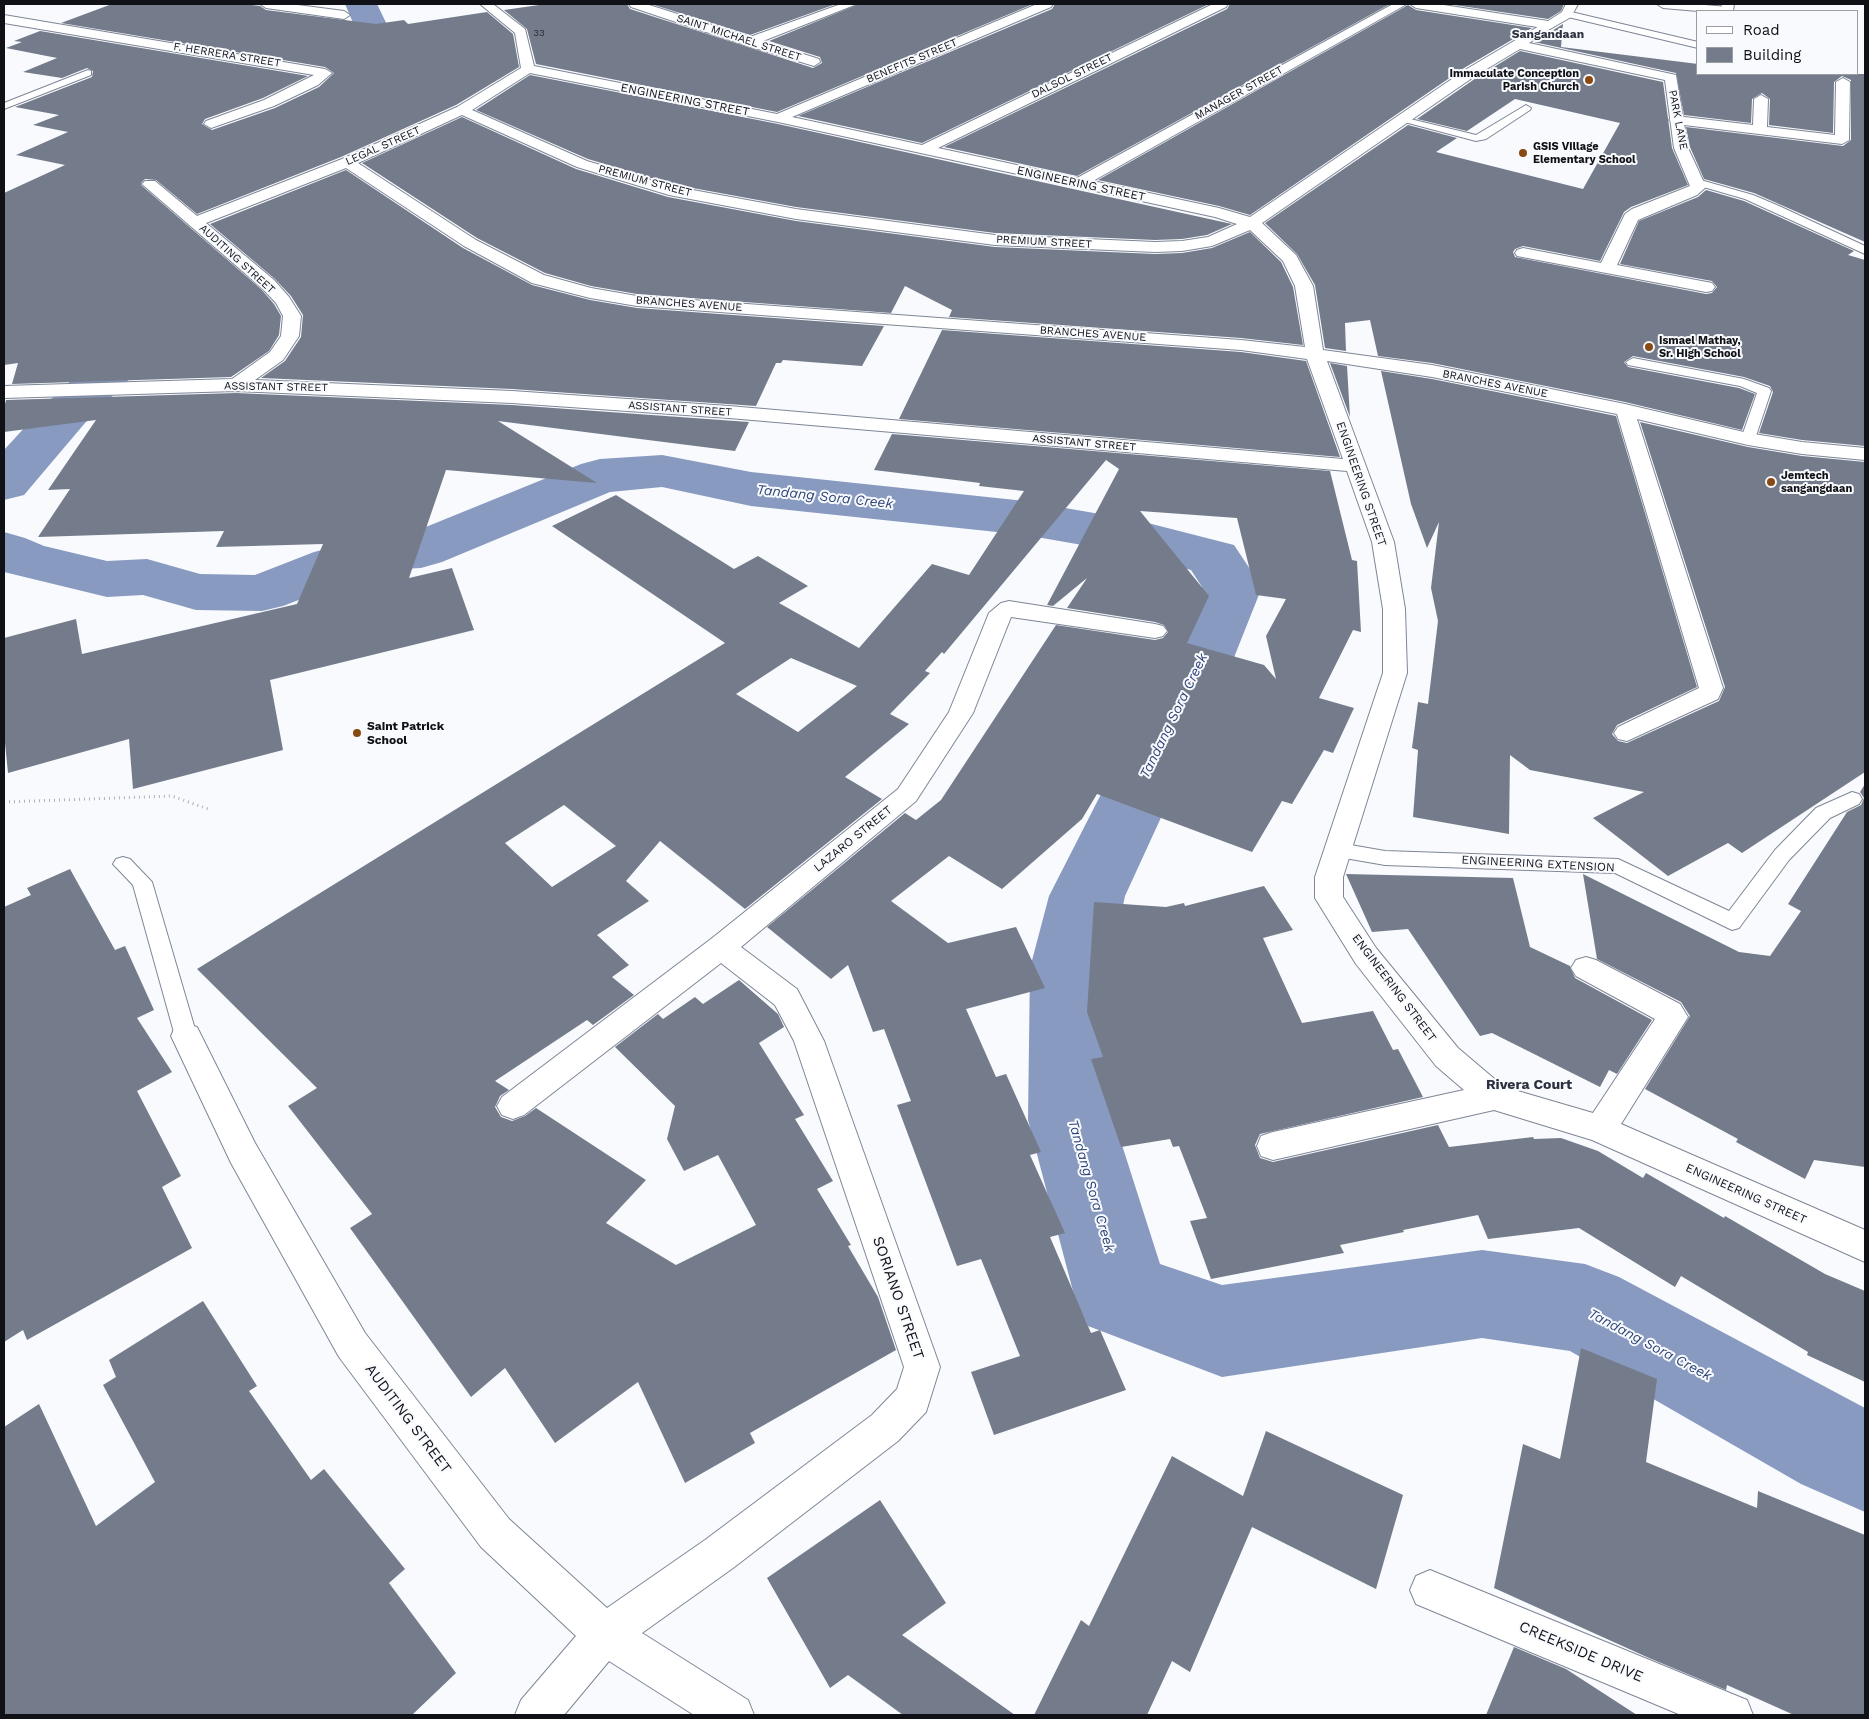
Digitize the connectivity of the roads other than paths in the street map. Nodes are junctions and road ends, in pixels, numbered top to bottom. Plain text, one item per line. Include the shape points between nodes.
1 (266, 4) edge
2 (486, 4) edge
3 (635, 4) edge
4 (851, 4) edge
5 (1047, 4) edge
6 (1222, 4) edge
7 (1401, 4) edge
8 (1416, 4) edge
9 (1663, 4) edge
10 (1570, 9) edge
11 (1718, 10) edge
12 (344, 15) dead end
13 (4, 19) edge
14 (1550, 26) junction
15 (749, 42) junction
16 (1696, 43) edge
17 (1516, 44) junction
18 (814, 62) dead end
19 (528, 69) junction
20 (88, 73) dead end
21 (1843, 82) dead end
22 (1761, 99) dead end
23 (4, 106) edge
24 (1526, 108) dead end
25 (462, 110) junction
26 (778, 118) junction
27 (1402, 120) junction
28 (1676, 120) junction
29 (212, 124) dead end
30 (1760, 129) junction
31 (922, 150) junction
32 (347, 162) junction
33 (1697, 182) junction
34 (150, 184) dead end
35 (1077, 184) junction
36 (195, 222) junction
37 (1252, 222) junction
38 (1865, 250) edge
39 (1523, 253) dead end
40 (1608, 268) junction
41 (1706, 287) dead end
42 (1315, 354) junction
43 (1633, 362) dead end
44 (236, 385) junction
45 (4, 392) edge
46 (1625, 410) junction
47 (1748, 439) junction
48 (1865, 454) edge
49 (1355, 466) junction
50 (1155, 631) dead end
51 (1627, 733) dead end
52 (1852, 800) dead end
53 (1339, 850) junction
54 (123, 864) dead end
55 (720, 947) junction
56 (1586, 968) dead end
57 (186, 1036) joint
58 (1494, 1097) junction
59 (513, 1106) dead end
60 (1600, 1129) junction
61 (1273, 1146) dead end
62 (1865, 1246) edge
63 (1430, 1590) dead end
64 (605, 1634) junction
65 (536, 1715) edge
66 (734, 1715) edge
67 (1732, 1715) edge

1 - 12 street
2 - 19 street via 521,32
3 - 15 street, SAINT MICHAEL STREET
4 - 15 street
5 - 26 street, BENEFITS STREET
6 - 31 street, DALSOL STREET
7 - 35 street, MANAGER STREET
8 - 14 street
9 - 11 street
10 - 14 street, PREMIUM STREET
10 - 16 lane
13 - 29 street, F. HERRERA STREET via 325,73 269,103
14 - 17 street, PREMIUM STREET
15 - 18 street, SAINT MICHAEL STREET
17 - 27 street, PREMIUM STREET
17 - 28 street, PARK LANE via 1671,78
19 - 25 street, LEGAL STREET
19 - 26 street, ENGINEERING STREET
20 - 23 lane
21 - 30 street via 1842,140
22 - 30 street
24 - 27 lane via 1476,138
25 - 32 street, LEGAL STREET
25 - 37 street, PREMIUM STREET via 582,164 669,190 796,214 918,232 995,240 1155,248 1212,240
26 - 31 street, ENGINEERING STREET
27 - 37 street, PREMIUM STREET
28 - 30 street
28 - 33 street, PARK LANE via 1681,148
31 - 35 street, ENGINEERING STREET
32 - 36 street, LEGAL STREET
32 - 42 street, BRANCHES AVENUE via 470,243 538,279 590,293 637,301 1241,345
33 - 38 lane via 1749,197
33 - 40 street via 1698,187 1692,192 1631,217
34 - 36 street, AUDITING STREET
35 - 37 street, ENGINEERING STREET
36 - 44 street, AUDITING STREET via 268,284 292,316 290,336 277,356
37 - 42 street, ENGINEERING STREET via 1290,259 1304,286
39 - 40 street
40 - 41 street
42 - 46 street, BRANCHES AVENUE via 1432,371
42 - 49 street, ENGINEERING STREET
43 - 47 lane via 1744,383 1764,392
44 - 45 street, ASSISTANT STREET
44 - 49 street, ASSISTANT STREET via 512,397 719,411
46 - 47 street, BRANCHES AVENUE
46 - 51 street via 1711,688 1709,693
47 - 48 street, BRANCHES AVENUE
49 - 53 street, ENGINEERING STREET via 1382,542 1394,609 1395,673
50 - 55 street, LAZARO STREET via 1008,608 1000,613 961,714 907,795
52 - 53 lane, ENGINEERING EXTENSION via 1823,813 1782,855 1732,922 1618,866 1385,858
53 - 58 street, ENGINEERING STREET via 1329,877 1329,898 1366,956 1447,1057
54 - 57 lane via 142,882
55 - 59 street, LAZARO STREET
55 - 64 street, SORIANO STREET via 786,997 809,1041 922,1367 913,1399 885,1428 719,1554
56 - 60 street via 1669,1012 1672,1017
57 - 64 street, AUDITING STREET via 243,1153 352,1344 495,1534
58 - 60 street, ENGINEERING STREET
58 - 61 street
60 - 62 street, ENGINEERING STREET
63 - 67 street, CREEKSIDE DRIVE
64 - 65 street, SORIANO STREET
64 - 66 street, AUDITING STREET

